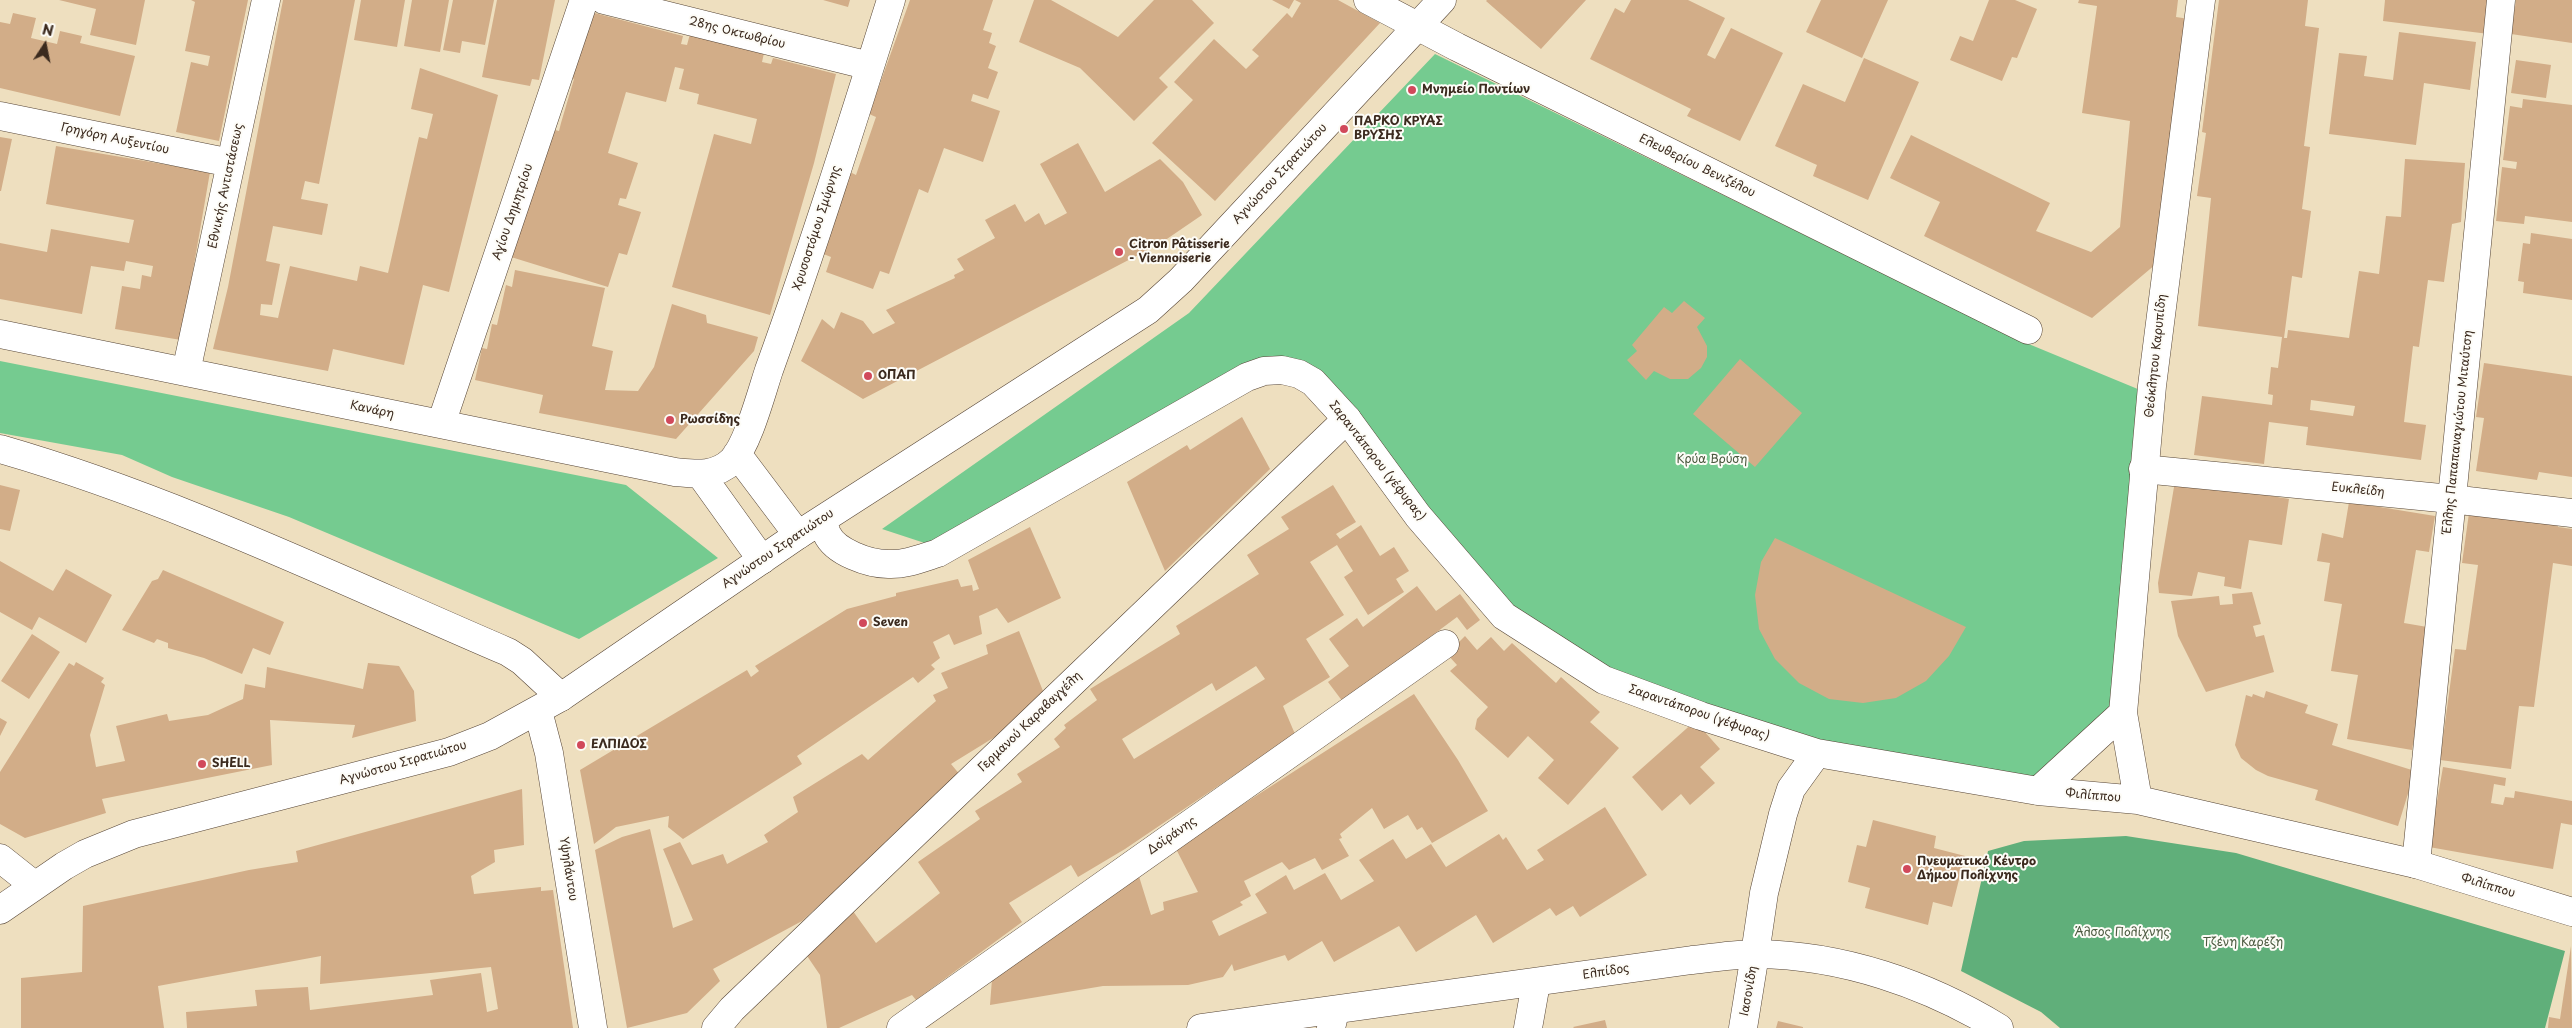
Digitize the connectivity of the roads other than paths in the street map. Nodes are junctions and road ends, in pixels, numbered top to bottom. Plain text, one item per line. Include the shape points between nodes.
1 (266, 0) edge
2 (584, 0) edge
3 (604, 0) edge
4 (891, 0) edge
5 (1368, 0) edge
6 (1442, 0) edge
7 (2201, 0) edge
8 (2500, 0) edge
9 (1417, 27) junction
10 (870, 66) junction
11 (0, 116) edge
12 (231, 163) junction
13 (2028, 330) dead end
14 (0, 334) edge
15 (186, 372) junction
16 (1347, 419) junction
17 (441, 424) junction
18 (0, 448) edge
19 (738, 454) junction
20 (2144, 468) junction
21 (701, 475) junction
22 (2451, 499) junction
23 (2572, 513) edge
24 (823, 518) junction
25 (798, 535) junction
26 (762, 560) junction
27 (1444, 644) dead end
28 (561, 697) junction
29 (538, 711) junction
30 (2123, 713) junction
31 (1817, 754) junction
32 (2038, 791) junction
33 (2138, 800) junction
34 (0, 858) edge
35 (2416, 864) junction
36 (34, 885) junction
37 (0, 910) edge
38 (2572, 912) edge
39 (1755, 954) junction
40 (1536, 983) junction
41 (1333, 1019) edge
42 (1984, 1024) edge
43 (593, 1028) edge
44 (716, 1028) edge
45 (901, 1028) edge
46 (1201, 1028) edge
47 (1528, 1028) edge
48 (1743, 1028) edge

1 - 12 street, Εθνικής Αντιστάσεως
2 - 17 street, Αγίου Δημητρίου
3 - 10 street, 28ης Οκτωβρίου
4 - 10 street, Χρυσοστόμου Σμύρνης
5 - 9 street, Ελευθερίου Βενιζέλου
6 - 9 street, Αγνώστου Στρατιώτου
7 - 20 street, Θεόκλητου Καρυπίδη via 2166,263
8 - 22 street, Έλλης Παπαπαναγιώτου Μιταύτση
9 - 13 street, Ελευθερίου Βενιζέλου
9 - 24 street, Αγνώστου Στρατιώτου via 1156,304
10 - 19 street, Χρυσοστόμου Σμύρνης via 790,313
11 - 12 street, Γρηγόρη Αυξεντίου
12 - 15 street, Εθνικής Αντιστάσεως
14 - 15 street, Κανάρη
15 - 17 street, Κανάρη
16 - 24 street, Σαραντάπορου (γέφυρας) via 1314,382 1282,370 1264,371 1247,377 938,553 910,562 888,564 864,559 837,546 827,534
16 - 31 street, Σαραντάπορου (γέφυρας) via 1418,516 1504,616 1604,680
16 - 44 street, Γερμανού Καραβαγγέλη via 732,1008
17 - 21 street, Κανάρη
18 - 28 street via 72,470 170,507 508,652 522,660
19 - 21 street, Κανάρη via 719,471
19 - 25 street
20 - 22 street, Ευκλείδη
20 - 30 street, Θεόκλητου Καρυπίδη
21 - 26 street
22 - 23 street, Ευκλείδη
22 - 35 street, Έλλης Παπαπαναγιώτου Μιταύτση
24 - 25 street, Αγνώστου Στρατιώτου
25 - 26 street, Αγνώστου Στρατιώτου
26 - 28 street, Αγνώστου Στρατιώτου
27 - 45 street, Δοϊράνης
28 - 29 street, Αγνώστου Στρατιώτου
29 - 36 street, Αγνώστου Στρατιώτου via 490,736 449,752 134,834 85,854
29 - 43 street, Υψηλάντου via 549,753
30 - 32 street
30 - 33 street, Θεόκλητου Καρυπίδη
31 - 32 street, Φιλίππου
31 - 39 street via 1791,789 1783,814 1764,893
32 - 33 street, Φιλίππου
33 - 35 street, Φιλίππου
34 - 36 street
35 - 38 street, Φιλίππου
36 - 37 street, Αγνώστου Στρατιώτου
39 - 40 street, Ελπίδος via 1682,961
39 - 42 street, Ελπίδος via 1802,957 1882,975 1925,990
39 - 48 street, Ιασoνίδη
40 - 41 street, Ελπίδος
40 - 47 street
41 - 46 street, Ελπίδος

